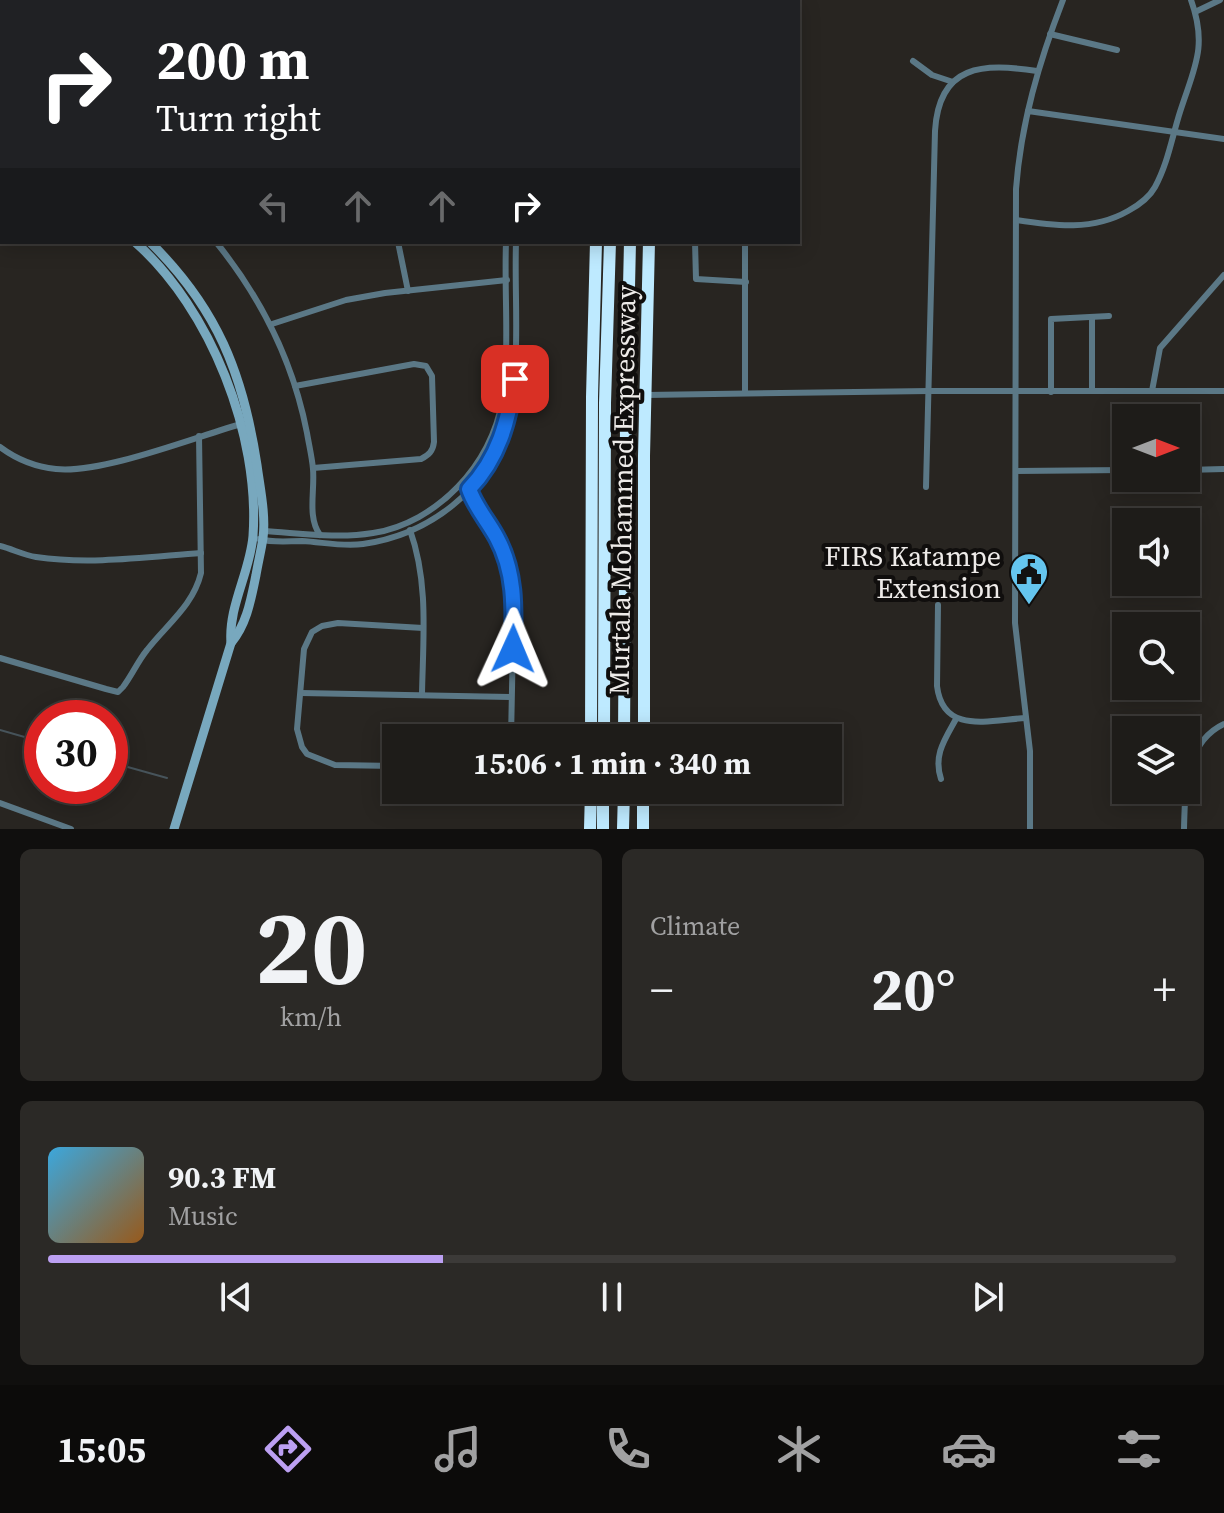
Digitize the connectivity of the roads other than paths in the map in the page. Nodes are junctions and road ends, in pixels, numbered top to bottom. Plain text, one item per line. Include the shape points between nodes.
1 (1063, 0) edge
2 (1191, 0) edge
3 (1220, 0) edge
4 (1195, 12) junction
5 (1050, 34) junction
6 (1117, 50) dead end
7 (913, 61) dead end
8 (1037, 71) junction
9 (953, 82) junction
10 (1028, 111) junction
11 (1175, 132) junction
12 (1224, 139) edge
13 (1016, 220) junction
14 (137, 244) edge
15 (152, 244) edge
16 (218, 244) edge
17 (398, 244) edge
18 (506, 244) edge
19 (516, 244) edge
20 (596, 244) edge
21 (610, 244) edge
22 (630, 244) edge
23 (649, 244) edge
24 (695, 244) edge
25 (745, 244) edge
26 (1224, 275) edge
27 (515, 279) junction
28 (504, 280) junction
29 (746, 282) junction
30 (408, 291) junction
31 (1109, 316) dead end
32 (1092, 317) junction
33 (272, 324) junction
34 (295, 386) junction
35 (929, 391) junction
36 (1014, 391) junction
37 (1092, 391) junction
38 (1152, 391) junction
39 (1224, 391) edge
40 (1051, 392) junction
41 (745, 393) junction
42 (646, 395) junction
43 (245, 423) junction
44 (199, 436) junction
45 (0, 447) edge
46 (313, 468) junction
47 (1224, 469) edge
48 (1112, 470) edge
49 (1200, 470) edge
50 (1016, 471) junction
51 (926, 487) dead end
52 (469, 489) junction
53 (463, 498) junction
54 (473, 501) junction
55 (313, 519) junction
56 (406, 523) junction
57 (410, 531) junction
58 (302, 534) junction
59 (320, 535) junction
60 (260, 536) junction
61 (0, 546) edge
62 (201, 553) junction
63 (938, 605) dead end
64 (423, 628) junction
65 (0, 658) edge
66 (301, 693) junction
67 (422, 694) junction
68 (510, 697) junction
69 (1026, 718) junction
70 (956, 719) junction
71 (511, 724) edge
72 (591, 724) edge
73 (604, 724) edge
74 (624, 724) edge
75 (644, 724) edge
76 (1224, 724) edge
77 (382, 766) edge
78 (941, 779) dead end
79 (0, 803) edge
80 (591, 804) edge
81 (603, 804) edge
82 (624, 804) edge
83 (643, 804) edge
84 (71, 829) edge
85 (174, 829) edge
86 (590, 829) edge
87 (603, 829) edge
88 (623, 829) edge
89 (643, 829) edge
90 (1030, 829) edge
91 (1184, 829) edge

1 - 5 street
2 - 4 street
3 - 4 street
4 - 11 street via 1198,61
5 - 6 street
5 - 8 street
7 - 9 street
8 - 9 street via 986,66
8 - 10 street
9 - 35 street via 936,117
10 - 11 street
10 - 13 street
11 - 12 street
11 - 13 street via 1154,190 1117,218 1079,226
13 - 36 street
14 - 43 street via 202,329
15 - 43 street via 191,288 215,327 236,372
16 - 33 street
17 - 30 street
18 - 28 street
19 - 27 street
20 - 72 highway, Murtala Mohammed Expressway
21 - 73 highway, Murtala Mohammed Expressway
22 - 74 highway, Murtala Mohammed Expressway
23 - 42 highway, Murtala Mohammed Expressway
24 - 29 street via 696,279
25 - 29 street
26 - 38 street via 1160,348
27 - 28 street
27 - 52 street via 515,379 508,417 496,452
28 - 30 street
28 - 56 street via 504,374 495,427 473,470 455,490
29 - 41 street
30 - 33 street via 346,300
31 - 32 street
32 - 37 street
32 - 40 street via 1051,319
33 - 34 street
34 - 46 street
34 - 46 street via 414,364 426,366 432,376 434,442 428,455
35 - 36 street
35 - 41 street
35 - 51 street
36 - 40 street
36 - 50 street
37 - 38 street
37 - 40 street
38 - 39 street
41 - 42 street
42 - 75 highway, Murtala Mohammed Expressway
43 - 44 street
43 - 60 street
44 - 45 street via 101,464 59,470 13,457
44 - 62 street
46 - 55 street
47 - 49 street
48 - 50 street
50 - 69 street via 1015,623
52 - 53 street
52 - 54 street
53 - 54 street
53 - 57 street
54 - 68 street via 499,542 514,591
55 - 58 street
55 - 59 street
56 - 57 street
56 - 59 street via 372,534
57 - 60 street via 361,544
57 - 64 street via 421,574
58 - 59 street
58 - 60 street
60 - 85 street
61 - 62 street via 62,559
62 - 65 street via 197,588 118,692
63 - 70 street via 938,696
64 - 66 street via 322,626 312,632 304,649
64 - 67 street
66 - 67 street
66 - 77 street via 297,729 307,754 335,765
67 - 68 street
68 - 71 street
69 - 70 street
69 - 90 street
70 - 78 street via 937,761
76 - 91 street via 1208,734 1193,755
79 - 84 street
80 - 86 highway
81 - 87 highway
82 - 88 highway
83 - 89 highway

